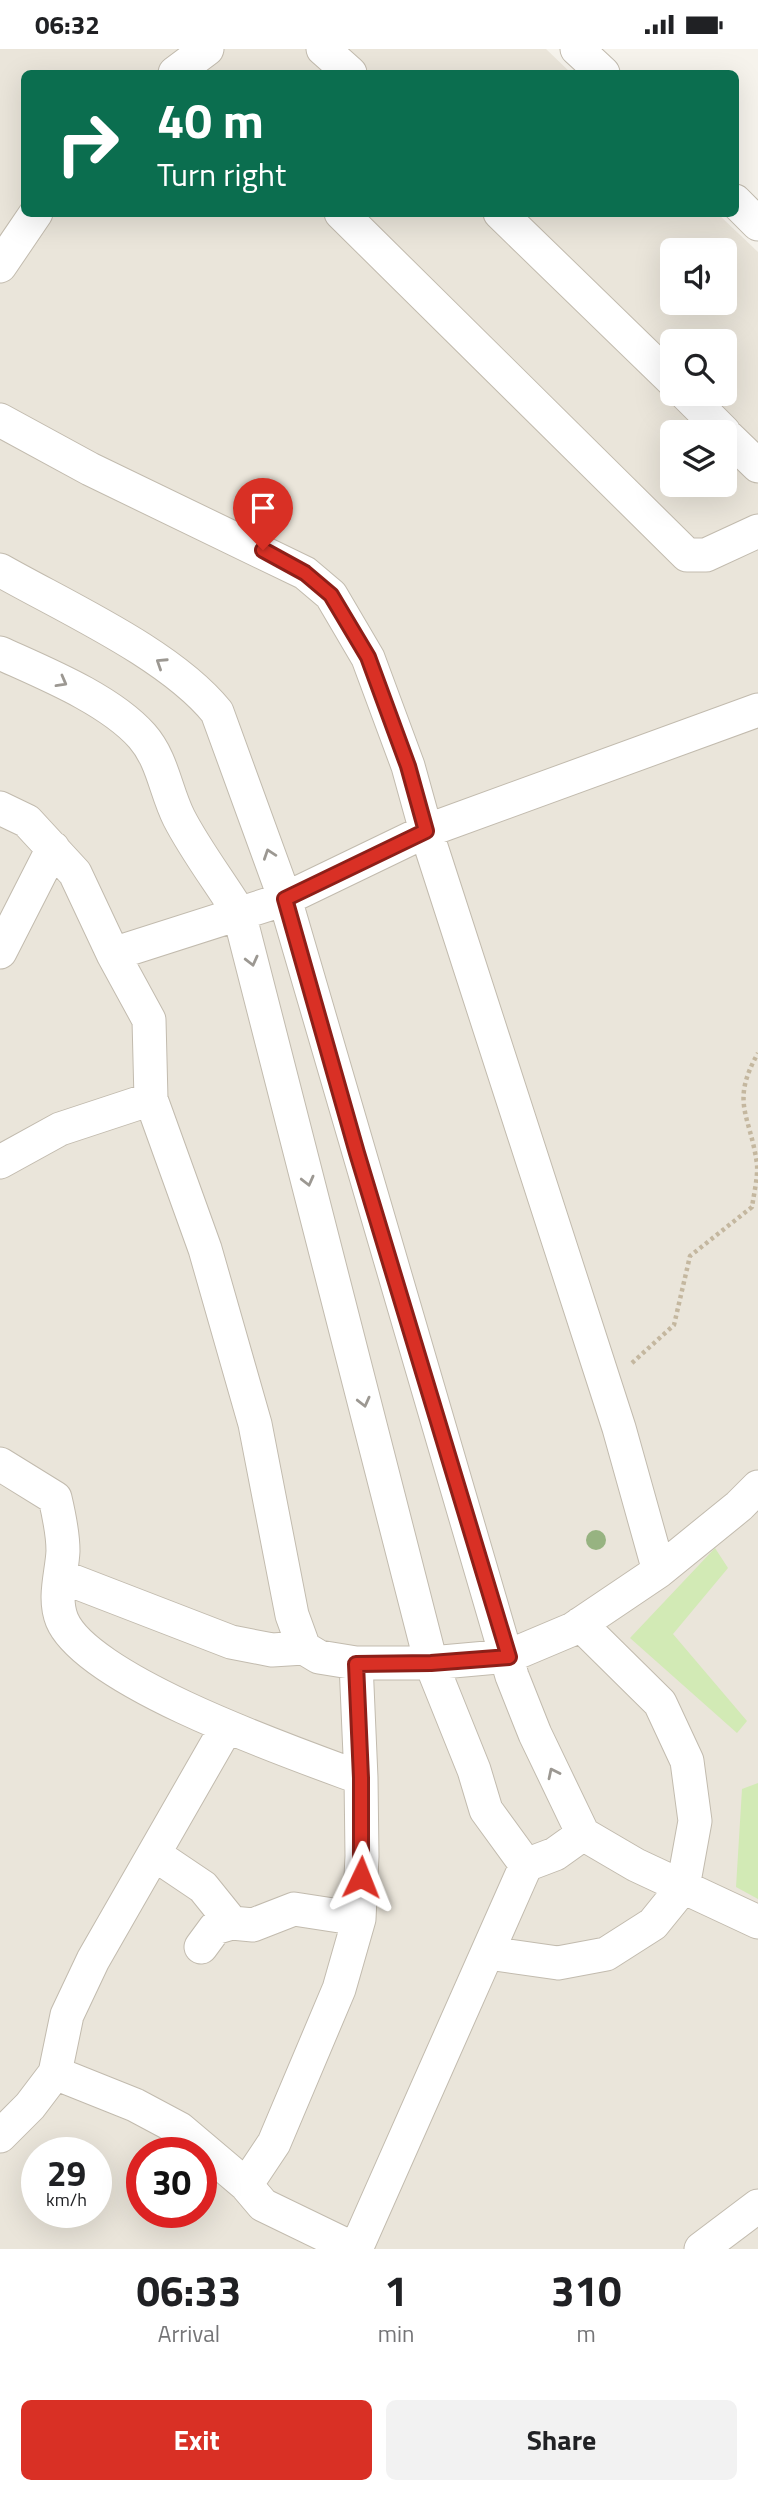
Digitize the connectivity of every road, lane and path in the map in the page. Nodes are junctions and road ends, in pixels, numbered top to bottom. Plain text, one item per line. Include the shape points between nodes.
1 (207, 49) edge
2 (323, 49) edge
3 (577, 49) edge
4 (182, 70) edge
5 (347, 70) edge
6 (600, 70) edge
7 (739, 205) edge
8 (33, 217) edge
9 (345, 217) edge
10 (504, 217) edge
11 (758, 224) edge
12 (0, 266) edge
13 (660, 368) edge
14 (698, 406) edge
15 (0, 420) edge
16 (712, 420) edge
17 (737, 445) edge
18 (758, 466) edge
19 (758, 531) edge
20 (0, 571) edge
21 (0, 653) edge
22 (758, 710) edge
23 (0, 809) edge
24 (426, 831) junction
25 (53, 848) junction
26 (285, 899) junction
27 (239, 913) junction
28 (0, 952) edge
29 (113, 954) junction
30 (758, 1053) edge
31 (151, 1099) junction
32 (0, 1162) edge
33 (605, 1386) junction
34 (0, 1464) edge
35 (758, 1487) edge
36 (659, 1571) junction
37 (60, 1576) junction
38 (580, 1625) junction
39 (304, 1648) junction
40 (509, 1657) junction
41 (431, 1663) junction
42 (356, 1664) junction
43 (226, 1728) junction
44 (361, 1778) junction
45 (583, 1834) junction
46 (154, 1854) junction
47 (526, 1865) junction
48 (683, 1887) junction
49 (359, 1919) junction
50 (758, 1921) edge
51 (232, 1923) junction
52 (201, 1947) dead end
53 (488, 1954) junction
54 (55, 2073) junction
55 (0, 2136) edge
56 (246, 2186) junction
57 (758, 2206) edge
58 (355, 2249) edge
59 (701, 2249) edge

1 - 4 street
2 - 5 street
3 - 6 street
7 - 11 street
8 - 12 street
9 - 19 street via 687,555 716,552
10 - 13 street
14 - 16 street
15 - 24 street via 90,469 295,567 331,595 368,657
17 - 18 street
26 -> 20 street via 232,745 217,712 197,688 157,660
21 -> 27 street via 107,708 141,735 159,759 179,817
22 - 24 street
23 - 25 street via 27,821
24 - 26 street
24 - 33 street
25 - 28 street
25 - 29 street via 75,873
26 - 27 street
26 - 40 street
27 - 29 street
27 -> 41 street
29 - 31 street via 149,1020
30 - 33 path via 742,1088 758,1168 752,1207 690,1257 674,1325
31 - 32 street via 60,1129
31 - 39 street via 205,1249 255,1424 292,1615
33 - 36 street
34 - 37 street via 55,1498 63,1548
35 - 36 street
36 - 38 street
37 - 39 street via 231,1642 272,1650
37 - 43 street via 63,1621 90,1654
38 - 40 street
38 - 48 street via 660,1703 687,1761 695,1821
39 - 42 street via 319,1657
40 - 41 street
45 -> 40 street via 534,1734
41 - 42 street
41 - 47 street via 486,1810
42 - 44 street
43 - 44 street
43 - 46 street
44 - 49 street
45 - 47 street via 555,1854
45 - 48 street
46 - 51 street via 203,1887
46 - 54 street via 67,2015
47 - 53 street
48 - 50 street
48 - 53 street via 653,1924 606,1954 558,1963
49 - 51 street via 294,1909 253,1925
49 - 56 street via 339,1989 298,2092 274,2143
51 - 52 street via 215,1928
53 - 58 street
54 - 55 street
54 - 56 street via 135,2105 180,2129
56 - 58 street via 263,2205
57 - 59 street

